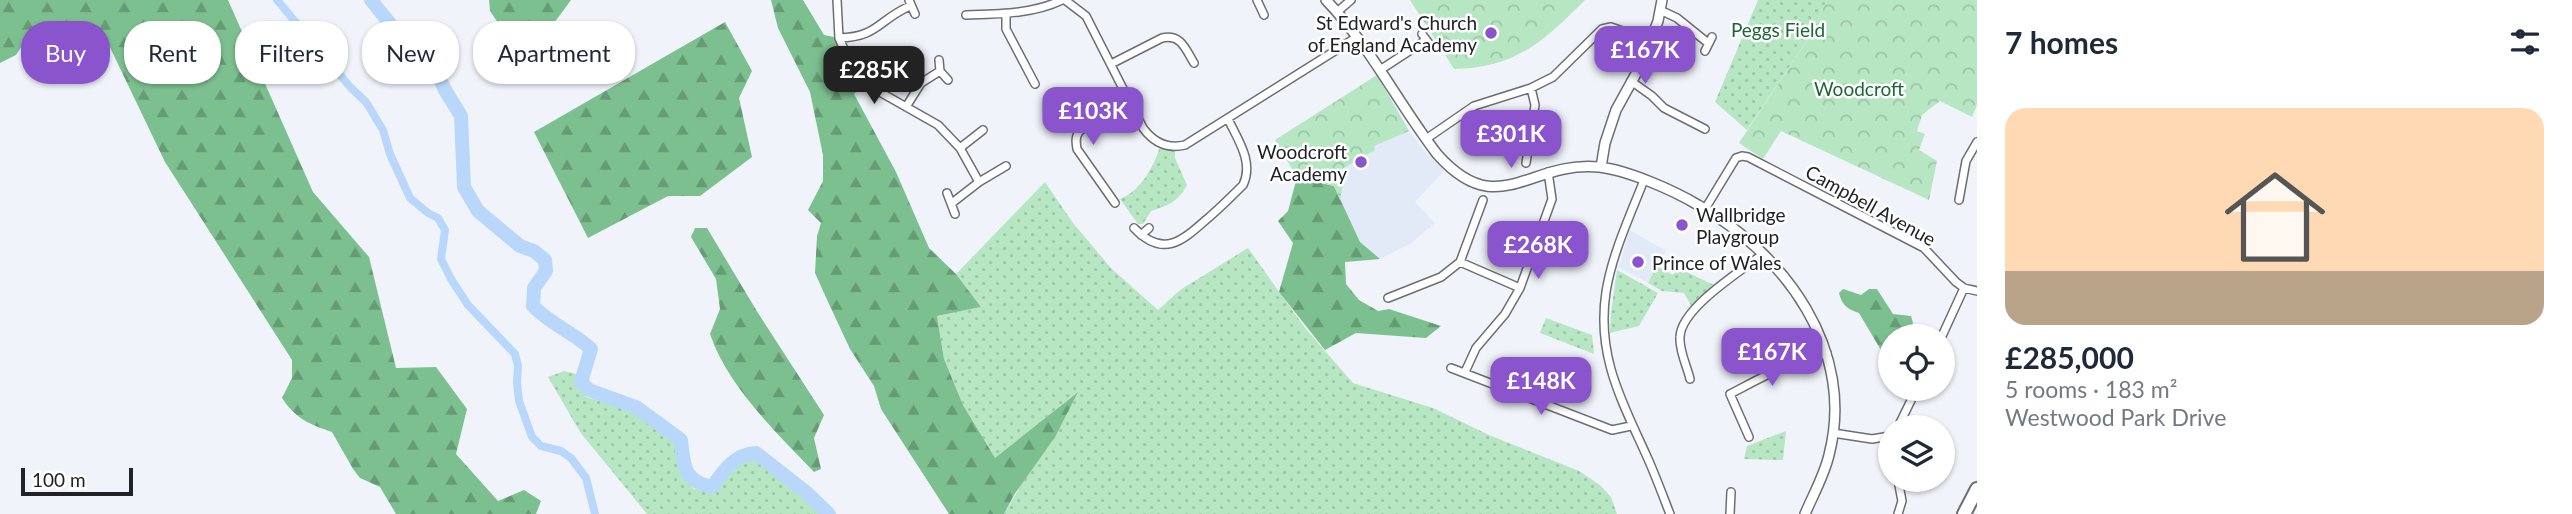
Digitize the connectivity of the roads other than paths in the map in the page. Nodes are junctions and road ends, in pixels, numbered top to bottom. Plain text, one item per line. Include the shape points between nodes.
1 (837, 0) edge
2 (1064, 0) edge
3 (1257, 0) edge
4 (1326, 0) edge
5 (1351, 0) edge
6 (1662, 0) edge
7 (911, 7) edge
8 (1660, 10) junction
9 (1337, 12) junction
10 (1006, 14) junction
11 (966, 15) dead end
12 (1264, 15) dead end
13 (1357, 37) junction
14 (838, 38) junction
15 (1426, 40) dead end
16 (1651, 41) junction
17 (1708, 44) dead end
18 (939, 60) dead end
19 (1194, 63) dead end
20 (1111, 64) junction
21 (1380, 69) junction
22 (940, 71) junction
23 (948, 80) dead end
24 (1631, 81) junction
25 (1035, 84) dead end
26 (1531, 88) junction
27 (1131, 105) junction
28 (906, 107) junction
29 (1228, 119) junction
30 (1705, 129) dead end
31 (983, 130) dead end
32 (1426, 139) junction
33 (1977, 142) edge
34 (960, 148) junction
35 (1526, 163) dead end
36 (1006, 166) dead end
37 (1601, 167) junction
38 (1548, 172) junction
39 (1644, 180) junction
40 (979, 182) junction
41 (947, 193) dead end
42 (1483, 200) dead end
43 (1959, 200) dead end
44 (952, 203) junction
45 (1115, 204) dead end
46 (1705, 209) junction
47 (955, 214) dead end
48 (1134, 228) dead end
49 (1149, 228) dead end
50 (1141, 235) junction
51 (1763, 254) junction
52 (1460, 262) junction
53 (1520, 288) junction
54 (1964, 288) junction
55 (1977, 291) edge
56 (1388, 298) dead end
57 (1948, 324) edge
58 (1827, 353) junction
59 (1451, 368) dead end
60 (1465, 372) junction
61 (1690, 379) dead end
62 (1631, 426) junction
63 (1833, 433) junction
64 (1749, 437) dead end
65 (1878, 438) edge
66 (1977, 489) edge
67 (1731, 492) dead end
68 (1901, 492) edge
69 (1670, 514) edge
70 (1730, 514) edge
71 (1805, 514) edge
72 (1898, 514) edge
73 (1964, 514) edge

1 - 14 street
2 - 10 street
2 - 20 street via 1086,16
3 - 12 street
4 - 9 street
5 - 9 street
6 - 8 street
7 - 14 street via 868,34
8 - 16 street
8 - 17 street
9 - 13 street
10 - 11 street
10 - 25 street via 1006,29
13 - 21 street
13 - 29 street
14 - 28 street via 867,86
15 - 21 street
16 - 24 street
16 - 26 street via 1611,27 1602,29 1553,77
18 - 22 street
19 - 20 street via 1181,41 1171,37
20 - 27 street
21 - 32 street
22 - 23 street
22 - 28 street via 921,83
24 - 30 street via 1664,108
24 - 37 street via 1616,110
26 - 32 street via 1474,106
26 - 35 street via 1535,105
27 - 29 street via 1148,136 1170,146 1185,145
27 - 45 street via 1087,127 1076,138 1077,149
28 - 34 street via 938,125
29 - 50 street via 1248,164 1243,185 1181,240 1157,244
31 - 34 street
32 - 38 street via 1457,173 1484,187 1507,186
33 - 43 street via 1966,161
34 - 40 street
36 - 40 street
37 - 38 street
37 - 39 street
38 - 53 street via 1552,200
39 - 46 street
39 - 62 street via 1613,265 1604,316 1607,359
40 - 44 street
41 - 44 street
42 - 52 street
44 - 47 street
46 - 51 street
46 - 54 street, Campbell Avenue via 1736,158 1742,156 1924,248
48 - 50 street
49 - 50 street
51 - 58 street via 1805,304
51 - 61 street via 1685,320 1680,345
52 - 53 street
52 - 56 street via 1441,277
53 - 60 street via 1476,348
54 - 55 street
54 - 57 street
58 - 63 street via 1834,394
58 - 64 street via 1785,366 1730,394
59 - 60 street
60 - 62 street via 1612,430
62 - 69 street
63 - 65 street
63 - 71 street via 1825,470
66 - 73 highway
67 - 70 street
68 - 72 street

